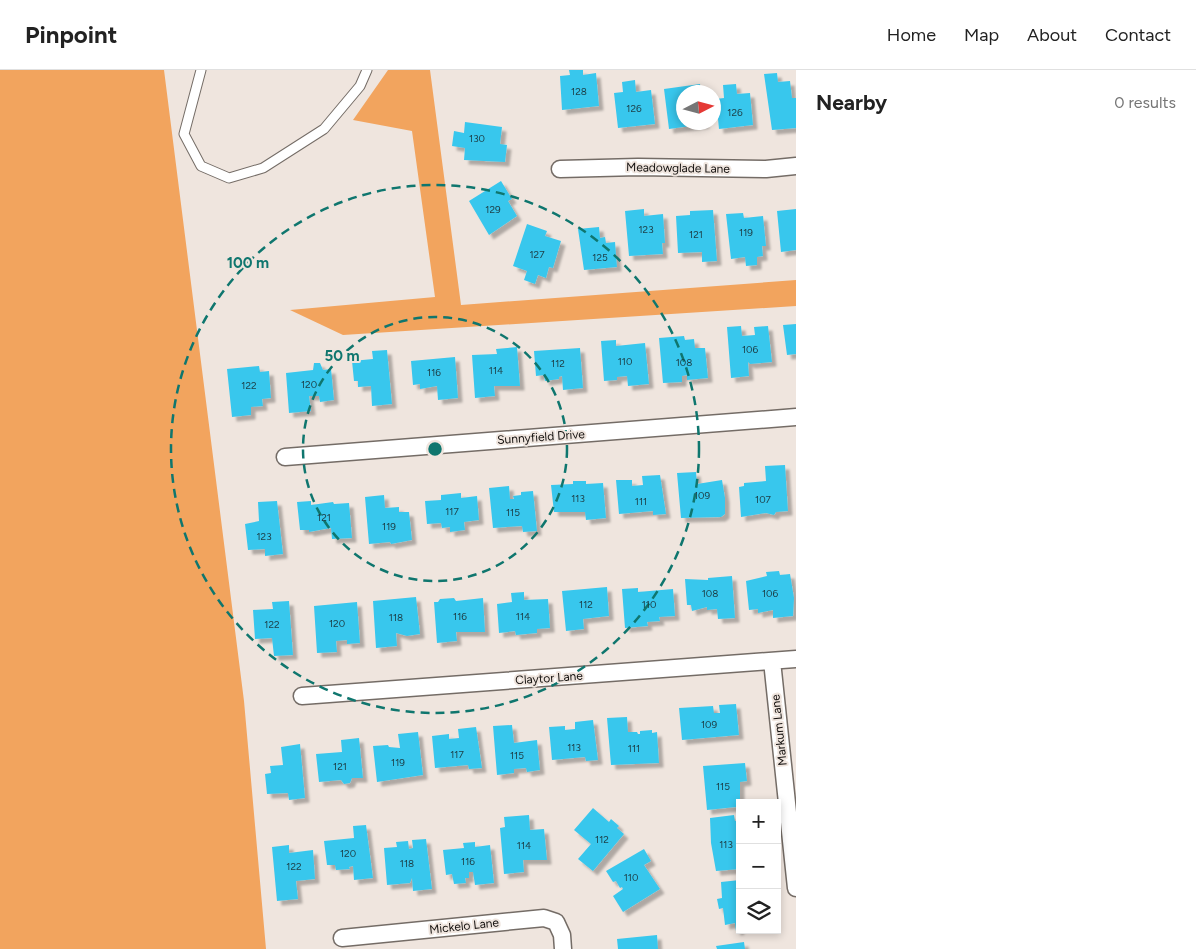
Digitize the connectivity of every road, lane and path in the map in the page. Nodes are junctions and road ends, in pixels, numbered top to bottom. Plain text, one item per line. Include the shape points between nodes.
1 (200, 70) edge
2 (367, 70) edge
3 (796, 166) edge
4 (560, 169) dead end
5 (796, 417) edge
6 (285, 457) dead end
7 (796, 660) edge
8 (772, 662) junction
9 (302, 696) dead end
10 (796, 888) edge
11 (342, 938) dead end
12 (563, 949) edge

1 - 2 lane via 184,134 201,166 229,178 263,168 324,129 360,86
3 - 4 street, Meadowglade Lane via 766,169
5 - 6 street, Sunnyfield Drive
7 - 8 street, Claytor Lane
8 - 9 street, Claytor Lane
8 - 10 street, Markum Lane
11 - 12 street, Mickelo Lane via 544,918 556,922 562,935

